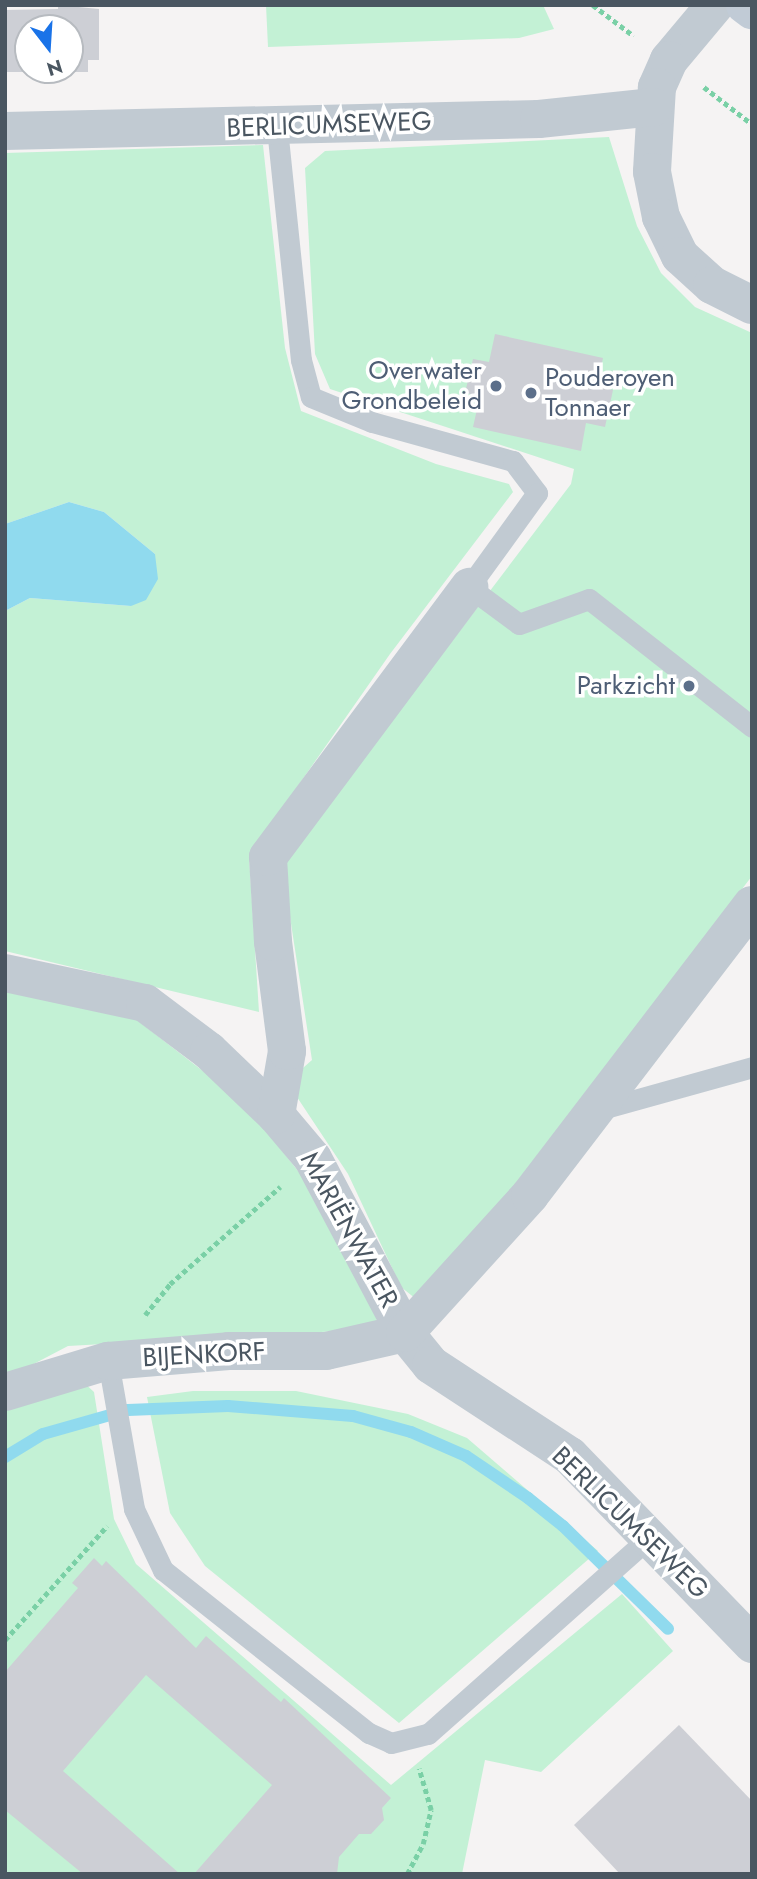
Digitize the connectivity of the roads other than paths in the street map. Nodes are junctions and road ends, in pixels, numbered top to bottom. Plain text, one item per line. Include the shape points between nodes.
1 (715, 5) edge
2 (745, 5) edge
3 (752, 10) edge
4 (653, 107) junction
5 (277, 128) junction
6 (5, 131) edge
7 (752, 305) edge
8 (469, 587) junction
9 (752, 727) edge
10 (752, 905) edge
11 (5, 973) edge
12 (752, 1067) edge
13 (593, 1112) junction
14 (276, 1115) junction
15 (405, 1332) junction
16 (110, 1374) junction
17 (5, 1392) edge
18 (642, 1546) junction
19 (752, 1644) edge

1 - 4 street via 669,60
2 - 3 main road
4 - 5 street, BERLICUMSEWEG via 539,119
4 - 7 street via 652,172 661,217 680,256 712,285
5 - 6 street, BERLICUMSEWEG
5 - 8 lane via 301,360 311,397 372,422 513,461 537,493
8 - 9 lane via 519,624 589,599
8 - 14 street via 268,858 287,1051
10 - 13 street
11 - 14 street, MARIËNWATER via 145,1003 209,1051
12 - 13 lane via 644,1093
13 - 15 street via 530,1195
14 - 15 street, MARIËNWATER via 313,1158
15 - 16 street, BIJENKORF via 327,1351 229,1351
15 - 18 street, BERLICUMSEWEG via 432,1365 570,1456
16 - 17 street, BIJENKORF
16 - 18 lane via 134,1509 163,1570 369,1733 391,1743 428,1734
18 - 19 street, BERLICUMSEWEG

